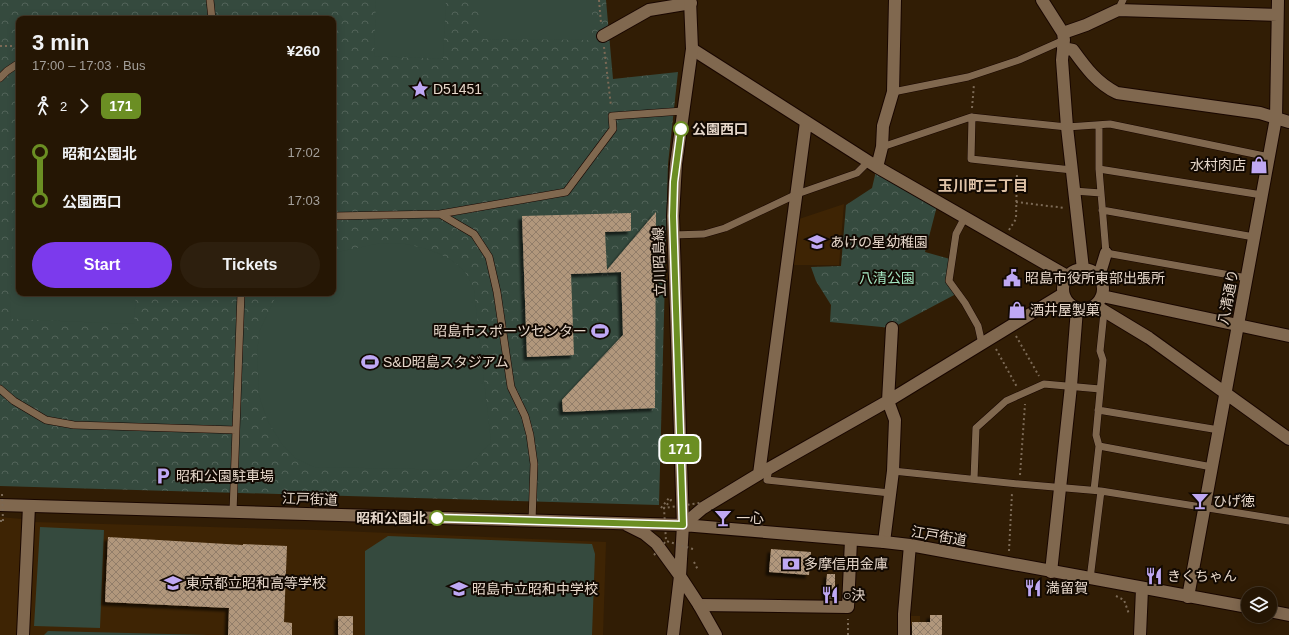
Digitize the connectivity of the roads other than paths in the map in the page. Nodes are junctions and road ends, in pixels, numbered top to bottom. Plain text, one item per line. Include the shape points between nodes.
1 (210, 0) edge
2 (895, 0) edge
3 (1042, 0) edge
4 (1278, 0) edge
5 (691, 2) edge
6 (1120, 5) edge
7 (1277, 15) junction
8 (212, 16) edge
9 (603, 36) road end
10 (1063, 41) junction
11 (692, 49) junction
12 (16, 65) edge
13 (0, 78) edge
14 (893, 92) junction
15 (683, 111) junction
16 (972, 117) junction
17 (1276, 118) junction
18 (806, 122) junction
19 (1289, 122) edge
20 (1099, 125) junction
21 (1067, 127) junction
22 (882, 147) junction
23 (1269, 157) junction
24 (873, 164) junction
25 (1100, 169) junction
26 (1072, 170) junction
27 (1074, 191) junction
28 (1101, 193) junction
29 (797, 194) junction
30 (1262, 195) junction
31 (1102, 210) junction
32 (440, 214) junction
33 (336, 216) edge
34 (965, 217) junction
35 (673, 235) junction
36 (1254, 237) junction
37 (1106, 253) junction
38 (1083, 269) junction
39 (1067, 276) junction
40 (1099, 276) junction
41 (1247, 278) junction
42 (1063, 294) junction
43 (241, 296) edge
44 (1101, 305) junction
45 (1078, 309) junction
46 (1238, 326) junction
47 (892, 328) dead end
48 (1289, 336) edge
49 (986, 342) junction
50 (1071, 386) junction
51 (0, 389) edge
52 (1100, 389) junction
53 (1226, 393) junction
54 (888, 401) junction
55 (1098, 410) junction
56 (236, 430) junction
57 (1219, 430) junction
58 (1289, 439) edge
59 (1099, 446) junction
60 (1212, 467) junction
61 (764, 471) junction
62 (893, 471) junction
63 (974, 479) junction
64 (1060, 487) junction
65 (1098, 490) junction
66 (890, 494) junction
67 (1, 499) edge
68 (28, 506) junction
69 (1204, 508) junction
70 (233, 512) junction
71 (532, 521) junction
72 (1289, 521) edge
73 (620, 522) junction
74 (683, 525) junction
75 (851, 540) junction
76 (884, 542) junction
77 (910, 545) junction
78 (1051, 572) junction
79 (680, 576) junction
80 (1090, 579) junction
81 (1142, 589) junction
82 (1188, 597) junction
83 (699, 605) junction
84 (1241, 606) edge
85 (1277, 612) edge
86 (1289, 614) edge
87 (24, 635) edge
88 (674, 635) edge
89 (716, 635) edge
90 (904, 635) edge
91 (1140, 635) edge

1 - 8 lane
2 - 14 street
3 - 10 street
4 - 7 street, 八清通り
5 - 9 street via 649,10
5 - 11 street, 立川昭島線
6 - 7 street
6 - 10 street
7 - 17 street, 八清通り
10 - 14 lane via 1019,60 975,74
10 - 17 street via 1098,82 1117,93
10 - 21 street
11 - 15 street, 立川昭島線
11 - 18 street
12 - 13 lane
14 - 22 street via 884,126
15 - 32 lane via 612,116 613,129 566,192
15 - 35 street, 立川昭島線 via 674,182
16 - 21 lane
16 - 22 lane
16 - 26 lane via 971,160
17 - 19 street
17 - 23 street, 八清通り
18 - 24 street
18 - 29 street
20 - 21 lane
20 - 23 lane via 1110,124
20 - 25 lane
21 - 26 street
22 - 24 street
23 - 30 street, 八清通り
24 - 29 lane via 857,173
24 - 34 street
25 - 28 lane
25 - 30 lane
26 - 27 street
27 - 28 lane
27 - 38 street
28 - 31 lane
29 - 35 lane via 725,228 704,234
29 - 61 street
30 - 36 street, 八清通り
31 - 36 lane
31 - 37 lane
32 - 33 lane
32 - 71 lane via 474,234 489,258 497,292 511,387 525,416 530,435 534,464
34 - 39 street
34 - 49 lane via 956,234 949,281 965,303
35 - 74 street, 立川昭島線
36 - 41 street, 八清通り
37 - 40 street
37 - 41 lane
38 - 39 street
38 - 40 street
39 - 42 street via 1062,288
40 - 44 street via 1103,286
41 - 46 street, 八清通り
42 - 45 street via 1068,304
42 - 49 street
43 - 56 lane
44 - 45 street via 1090,309
44 - 46 street
44 - 52 lane via 1100,351 1103,360
44 - 53 street
45 - 50 street
46 - 48 street
46 - 53 street, 八清通り
47 - 54 street
49 - 54 street
50 - 52 lane
50 - 63 lane via 1044,384 1021,394 1006,401 976,428
50 - 64 street
51 - 56 lane via 14,401 46,420 67,424
52 - 55 lane
53 - 57 street, 八清通り
53 - 58 street
54 - 61 street
54 - 62 street via 895,420
55 - 57 lane
55 - 59 lane via 1096,435
56 - 70 lane
57 - 60 street, 八清通り
59 - 60 lane
59 - 65 lane
60 - 69 street, 八清通り
61 - 66 lane via 767,480
61 - 74 street via 703,508
62 - 63 lane
62 - 66 street
63 - 64 lane
64 - 65 lane
64 - 78 street
65 - 69 lane
65 - 80 lane
66 - 76 street
67 - 68 street, 江戸街道
68 - 70 street, 江戸街道
68 - 87 street
69 - 72 lane
69 - 82 street, 八清通り
70 - 71 street, 江戸街道
71 - 73 street, 江戸街道
73 - 74 street, 江戸街道
73 - 79 street, 江戸街道 via 656,543
74 - 75 street, 江戸街道
74 - 79 street, 立川昭島線
75 - 76 street, 江戸街道
75 - 83 street via 848,611
76 - 77 street, 江戸街道
77 - 78 street, 江戸街道
77 - 90 street
78 - 80 street, 江戸街道
79 - 83 street, 江戸街道
79 - 88 street, 立川昭島線
80 - 81 street, 江戸街道
81 - 82 street, 江戸街道
81 - 91 street
82 - 84 street, 江戸街道
83 - 89 street, 江戸街道
85 - 86 street

